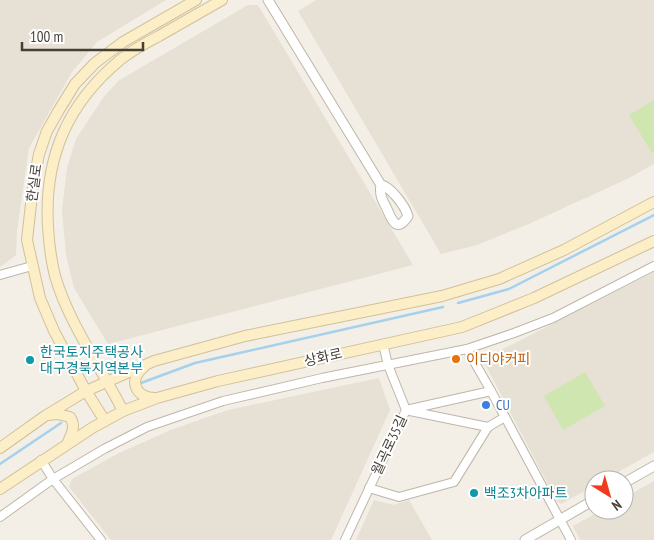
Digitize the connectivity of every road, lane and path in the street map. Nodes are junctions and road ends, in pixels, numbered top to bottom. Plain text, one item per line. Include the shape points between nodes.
1 (196, 0) edge
2 (222, 0) edge
3 (268, 0) edge
4 (381, 185) dead end
5 (654, 202) edge
6 (654, 241) edge
7 (32, 266) junction
8 (654, 266) edge
9 (0, 275) edge
10 (383, 344) junction
11 (467, 349) junction
12 (149, 363) junction
13 (388, 364) junction
14 (108, 380) junction
15 (86, 391) junction
16 (492, 391) junction
17 (157, 398) junction
18 (406, 410) junction
19 (123, 411) junction
20 (47, 415) junction
21 (505, 417) junction
22 (106, 421) junction
23 (488, 427) junction
24 (67, 443) junction
25 (0, 448) edge
26 (41, 460) junction
27 (654, 466) edge
28 (634, 477) edge
29 (53, 479) junction
30 (369, 488) junction
31 (0, 489) edge
32 (584, 506) edge
33 (0, 517) edge
34 (560, 520) junction
35 (102, 540) edge
36 (345, 540) edge
37 (525, 540) edge
38 (571, 540) edge

1 - 7 main road, 한실로 via 123,42 95,63 75,84 47,132 39,154 27,240
2 - 14 main road, 한실로 via 121,59 85,97 57,145 46,201 50,252 72,317
3 - 4 street
5 - 12 main road via 564,250 499,279 442,296 245,336
6 - 10 main road, 상화로 via 534,298 462,327
7 - 9 street
7 - 15 main road, 한실로 via 40,298 54,331
8 - 11 street via 553,318
10 - 13 street, 월곡로35길
10 - 17 main road, 상화로
11 - 13 street
11 - 16 street
12 - 14 main road
12 - 17 main road via 138,373 135,386 143,396
13 - 18 street, 월곡로35길
13 - 29 street via 223,401 181,415 138,432
14 - 15 main road
14 - 19 main road, 한실로
15 - 20 main road
15 - 22 main road, 한실로
16 - 18 street
16 - 21 street
17 - 19 main road, 상화로
18 - 23 street
18 - 30 street, 월곡로35길
19 - 22 main road, 상화로
20 - 24 main road via 70,417 74,425
20 - 25 main road
21 - 23 street, 월곡로35길
21 - 34 street
22 - 24 main road, 상화로
23 - 30 street, 월곡로35길 via 454,482 399,497
24 - 26 main road, 상화로
26 - 29 street
26 - 31 main road, 상화로
27 - 28 street
29 - 33 street
29 - 35 street
30 - 36 street, 월곡로35길
32 - 34 street
34 - 37 street
34 - 38 street

